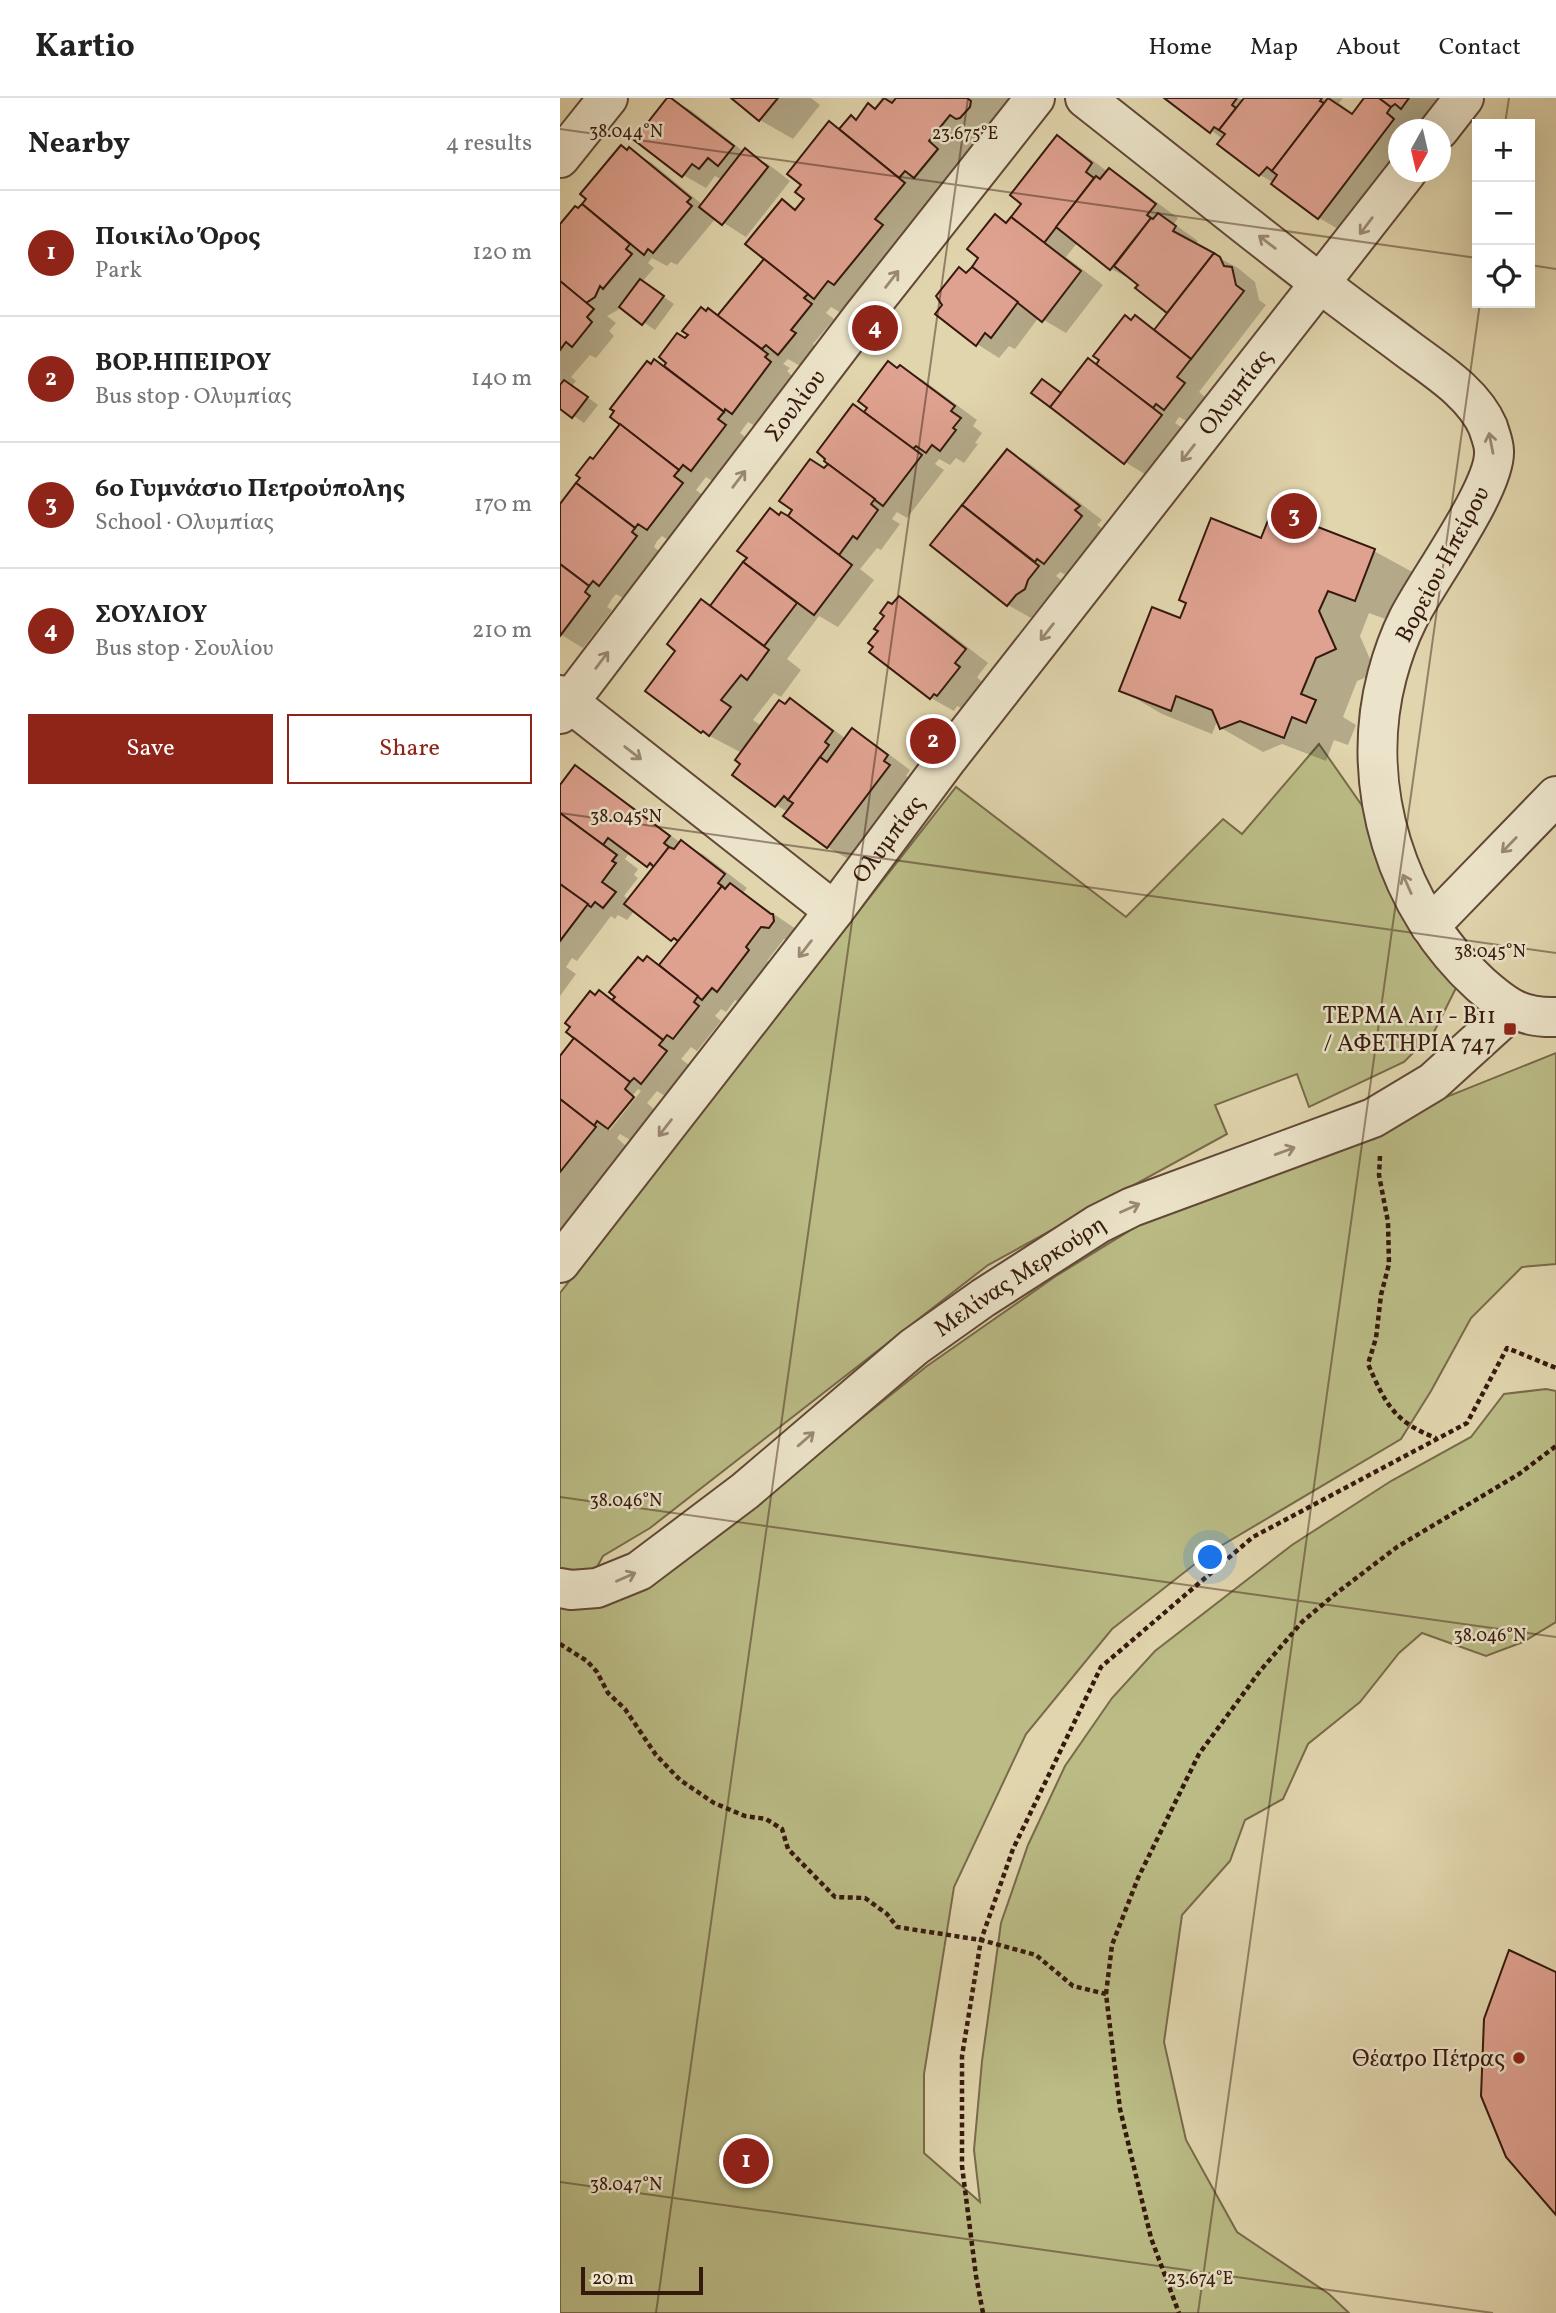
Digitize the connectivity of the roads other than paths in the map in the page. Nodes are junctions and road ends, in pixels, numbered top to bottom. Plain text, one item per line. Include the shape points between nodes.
1 (608, 98) edge
2 (1035, 98) edge
3 (1085, 98) edge
4 (1464, 98) edge
5 (1448, 119) edge
6 (560, 158) edge
7 (1399, 182) edge
8 (1321, 284) junction
9 (563, 704) edge
10 (1556, 796) edge
11 (834, 911) junction
12 (1430, 926) junction
13 (1512, 1010) junction
14 (1556, 1017) edge
15 (560, 1263) edge
16 (560, 1588) edge

1 - 6 street
9 -> 2 street, Σουλίου
8 -> 3 street, Βορείου Ηπείρου
4 - 5 street
7 -> 8 street, Ολυμπίας
8 -> 11 street, Ολυμπίας via 948,758
12 -> 8 street, Βορείου Ηπείρου via 1410,892 1390,839 1380,787 1380,718 1387,677 1405,626 1486,485 1494,452 1483,417 1449,379
9 -> 11 street
10 -> 12 street
11 -> 15 street, Ολυμπίας
12 - 13 street, Βορείου Ηπείρου via 1472,978
13 - 14 street
16 -> 13 street, Μελίνας Μερκούρη via 597,1588 639,1571 745,1491 914,1347 1098,1224 1132,1207 1373,1118 1433,1082

